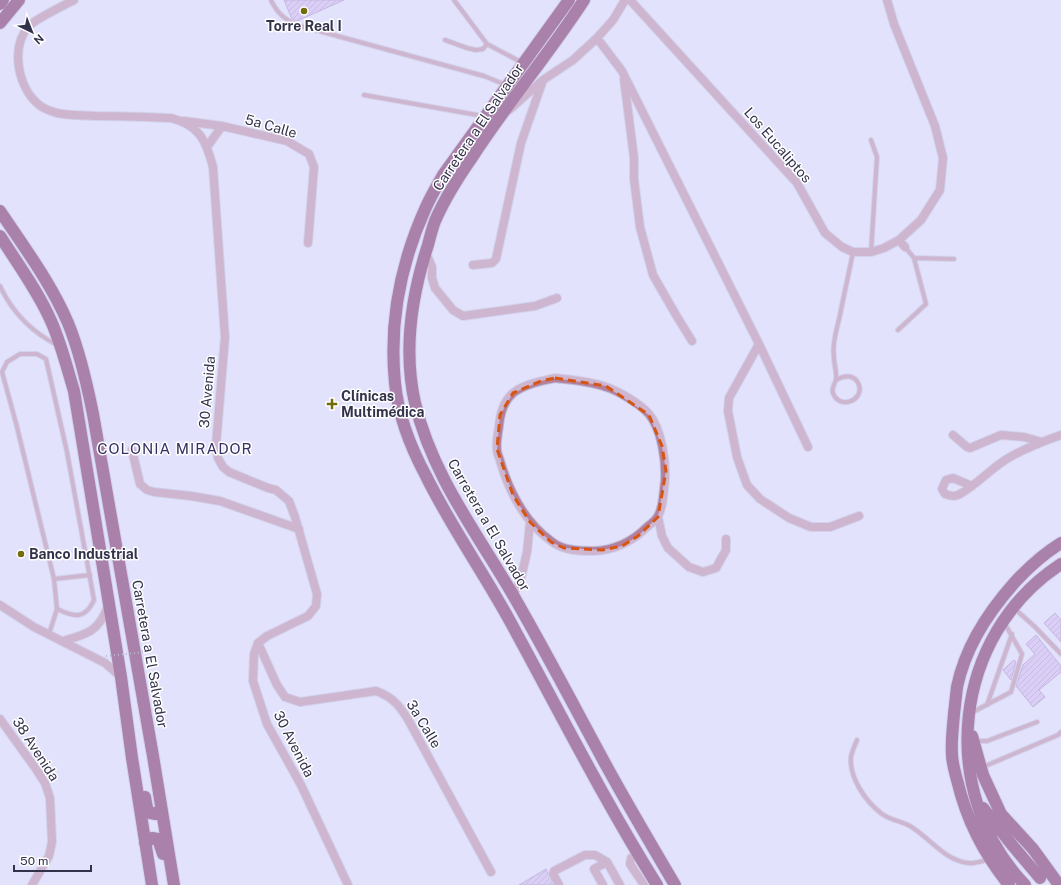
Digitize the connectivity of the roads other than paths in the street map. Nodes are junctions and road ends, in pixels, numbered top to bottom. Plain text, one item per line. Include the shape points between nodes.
1 (3, 0) edge
2 (19, 0) edge
3 (74, 0) edge
4 (271, 0) edge
5 (454, 0) edge
6 (569, 0) edge
7 (584, 0) edge
8 (625, 0) edge
9 (630, 0) edge
10 (887, 0) edge
11 (0, 4) edge
12 (0, 24) edge
13 (597, 38) junction
14 (445, 40) dead end
15 (487, 44) junction
16 (524, 63) junction
17 (622, 71) junction
18 (543, 80) junction
19 (508, 85) junction
20 (364, 95) dead end
21 (490, 120) junction
22 (183, 121) junction
23 (222, 126) junction
24 (871, 140) dead end
25 (207, 147) junction
26 (0, 211) edge
27 (0, 236) edge
28 (899, 240) junction
29 (308, 243) dead end
30 (905, 247) joint
31 (425, 252) junction
32 (853, 252) junction
33 (871, 252) junction
34 (914, 258) junction
35 (954, 259) dead end
36 (473, 266) dead end
37 (418, 276) junction
38 (432, 278) junction
39 (0, 286) edge
40 (558, 298) dead end
41 (898, 330) dead end
42 (692, 341) dead end
43 (759, 344) junction
44 (62, 348) junction
45 (836, 380) junction
46 (1061, 435) edge
47 (953, 436) dead end
48 (1042, 442) junction
49 (808, 447) dead end
50 (132, 450) dead end
51 (972, 486) dead end
52 (860, 516) dead end
53 (658, 517) junction
54 (530, 522) junction
55 (299, 529) junction
56 (726, 539) dead end
57 (1061, 543) edge
58 (1061, 564) edge
59 (90, 575) junction
60 (54, 579) junction
61 (513, 596) junction
62 (110, 603) junction
63 (0, 605) edge
64 (1013, 607) junction
65 (56, 609) junction
66 (1003, 620) junction
67 (49, 634) junction
68 (1012, 634) junction
69 (63, 641) junction
70 (258, 643) junction
71 (1061, 654) edge
72 (122, 677) junction
73 (987, 705) junction
74 (968, 716) junction
75 (0, 719) edge
76 (1037, 722) dead end
77 (1061, 732) edge
78 (857, 740) dead end
79 (974, 741) junction
80 (132, 758) junction
81 (981, 768) junction
82 (975, 797) junction
83 (161, 809) junction
84 (145, 843) junction
85 (637, 854) junction
86 (607, 862) junction
87 (992, 862) junction
88 (491, 872) dead end
89 (1040, 878) dead end
90 (32, 885) edge
91 (152, 885) edge
92 (169, 885) edge
93 (174, 885) edge
94 (348, 885) edge
95 (559, 885) edge
96 (603, 885) edge
97 (620, 885) edge
98 (644, 885) edge
99 (657, 885) edge
100 (675, 885) edge
101 (1002, 885) edge
102 (1009, 885) edge
103 (1025, 885) edge
104 (1058, 885) edge

1 - 11 highway
2 - 12 highway
3 - 22 street via 33,23 23,36 19,49 20,75 37,103 42,108 66,115 171,118
4 - 19 lane via 285,20 297,25 484,76
5 - 15 lane
6 - 16 highway, Carretera a El Salvador
7 - 21 highway, Carretera a El Salvador via 562,33
8 - 13 street via 613,20
9 - 32 street, Los Eucaliptos via 797,183 824,233
10 - 28 street, Los Eucaliptos via 894,24 935,126 942,158 940,190 921,220
13 - 17 street
13 - 18 street via 573,60
14 - 15 lane via 476,50 483,49
15 - 16 lane
16 - 19 highway, Carretera a El Salvador
17 - 42 street via 640,227 653,275
17 - 43 street
18 - 21 street
18 - 36 street via 521,143 496,260
19 - 21 highway, Carretera a El Salvador
20 - 21 lane
21 - 31 highway, Carretera a El Salvador via 435,221
21 - 85 highway, Carretera a El Salvador via 443,175 426,206 414,236 396,308 393,339 395,384 402,418 415,454 434,493 506,613
22 - 23 street, 5a Calle
22 - 25 street, 30 Avenida via 202,137
23 - 25 street
23 - 29 street, 5a Calle via 288,141 309,154 314,166
24 - 33 lane via 877,157
25 - 55 street, 30 Avenida via 213,167 225,337 216,446 218,458 229,472 282,494 289,501
26 - 83 highway, Carretera a El Salvador via 58,303 85,376
27 - 44 highway via 39,298
28 - 30 street
28 - 33 street, Los Eucaliptos
30 - 34 lane
31 - 37 highway, Carretera a El Salvador
31 - 38 street via 432,267
32 - 33 street, Los Eucaliptos
32 - 45 lane via 833,349
34 - 35 lane
34 - 41 lane via 926,304
37 - 38 street
37 - 61 highway, Carretera a El Salvador via 409,339 411,382 421,428 448,489
38 - 40 street via 435,288 453,310 463,316 535,306
39 - 44 lane via 15,312 29,327
43 - 49 street
43 - 52 street via 729,398 728,411 737,456 747,484 760,499 789,518 811,527 830,527
44 - 62 highway via 74,391
45 - 45 lane via 832,392 840,402 847,403 858,396 860,390 854,378 842,376
46 - 48 street
47 - 48 street via 970,448 1001,436 1024,437
48 - 51 street via 1009,457
50 - 55 street via 140,484 147,490 220,501
53 - 54 street via 638,536 622,546 583,551 564,548 551,542
53 - 54 street via 666,471 662,446 649,415 606,386 556,378 526,386 513,393 500,415 497,449 505,479
53 - 56 street via 662,536 668,548 689,567 703,572 716,568 726,550
54 - 61 street via 527,552 521,578
55 - 70 street, 30 Avenida via 317,594 316,606 302,620 267,636
57 - 87 highway via 1026,570 995,607 979,630 957,686 952,727 953,763 971,823
58 - 64 highway
59 - 60 lane
59 - 60 lane via 67,452 46,359 37,354 20,354 6,362 2,372
59 - 65 lane via 94,600 90,609 82,614 71,615
60 - 65 lane
61 - 100 highway, Carretera a El Salvador
62 - 69 street via 104,618 97,626 82,636
62 - 72 highway
63 - 67 street
64 - 66 highway
64 - 71 lane
65 - 67 lane
66 - 68 lane
66 - 74 highway via 980,666 973,686
67 - 69 street
68 - 73 lane
68 - 73 lane via 1022,654 1011,692
69 - 72 street via 105,663
70 - 88 street, 3a Calle via 285,697 300,702 376,691 394,701 410,723
70 - 94 street, 30 Avenida via 254,654 253,681 267,724 301,785
72 - 80 highway
73 - 74 lane
74 - 79 highway
74 - 82 highway via 968,755
75 - 90 street, 38 Avenida via 45,783 50,798 52,842 49,856
76 - 79 lane via 987,741
77 - 81 lane
78 - 87 lane via 851,757 854,778 866,799 883,814 909,825 948,856 969,863
79 - 81 highway
80 - 83 highway via 141,769 148,811 152,815
80 - 84 highway
81 - 104 highway via 1001,814 1033,849
82 - 89 highway
82 - 103 highway via 1000,853
83 - 93 highway, Carretera a El Salvador
84 - 91 highway
84 - 92 highway via 152,838 160,842
85 - 98 street via 631,858 630,864
85 - 99 highway, Carretera a El Salvador
86 - 95 street via 595,855 585,854 554,871
86 - 96 street via 594,869
86 - 97 street
87 - 101 highway
87 - 102 highway

